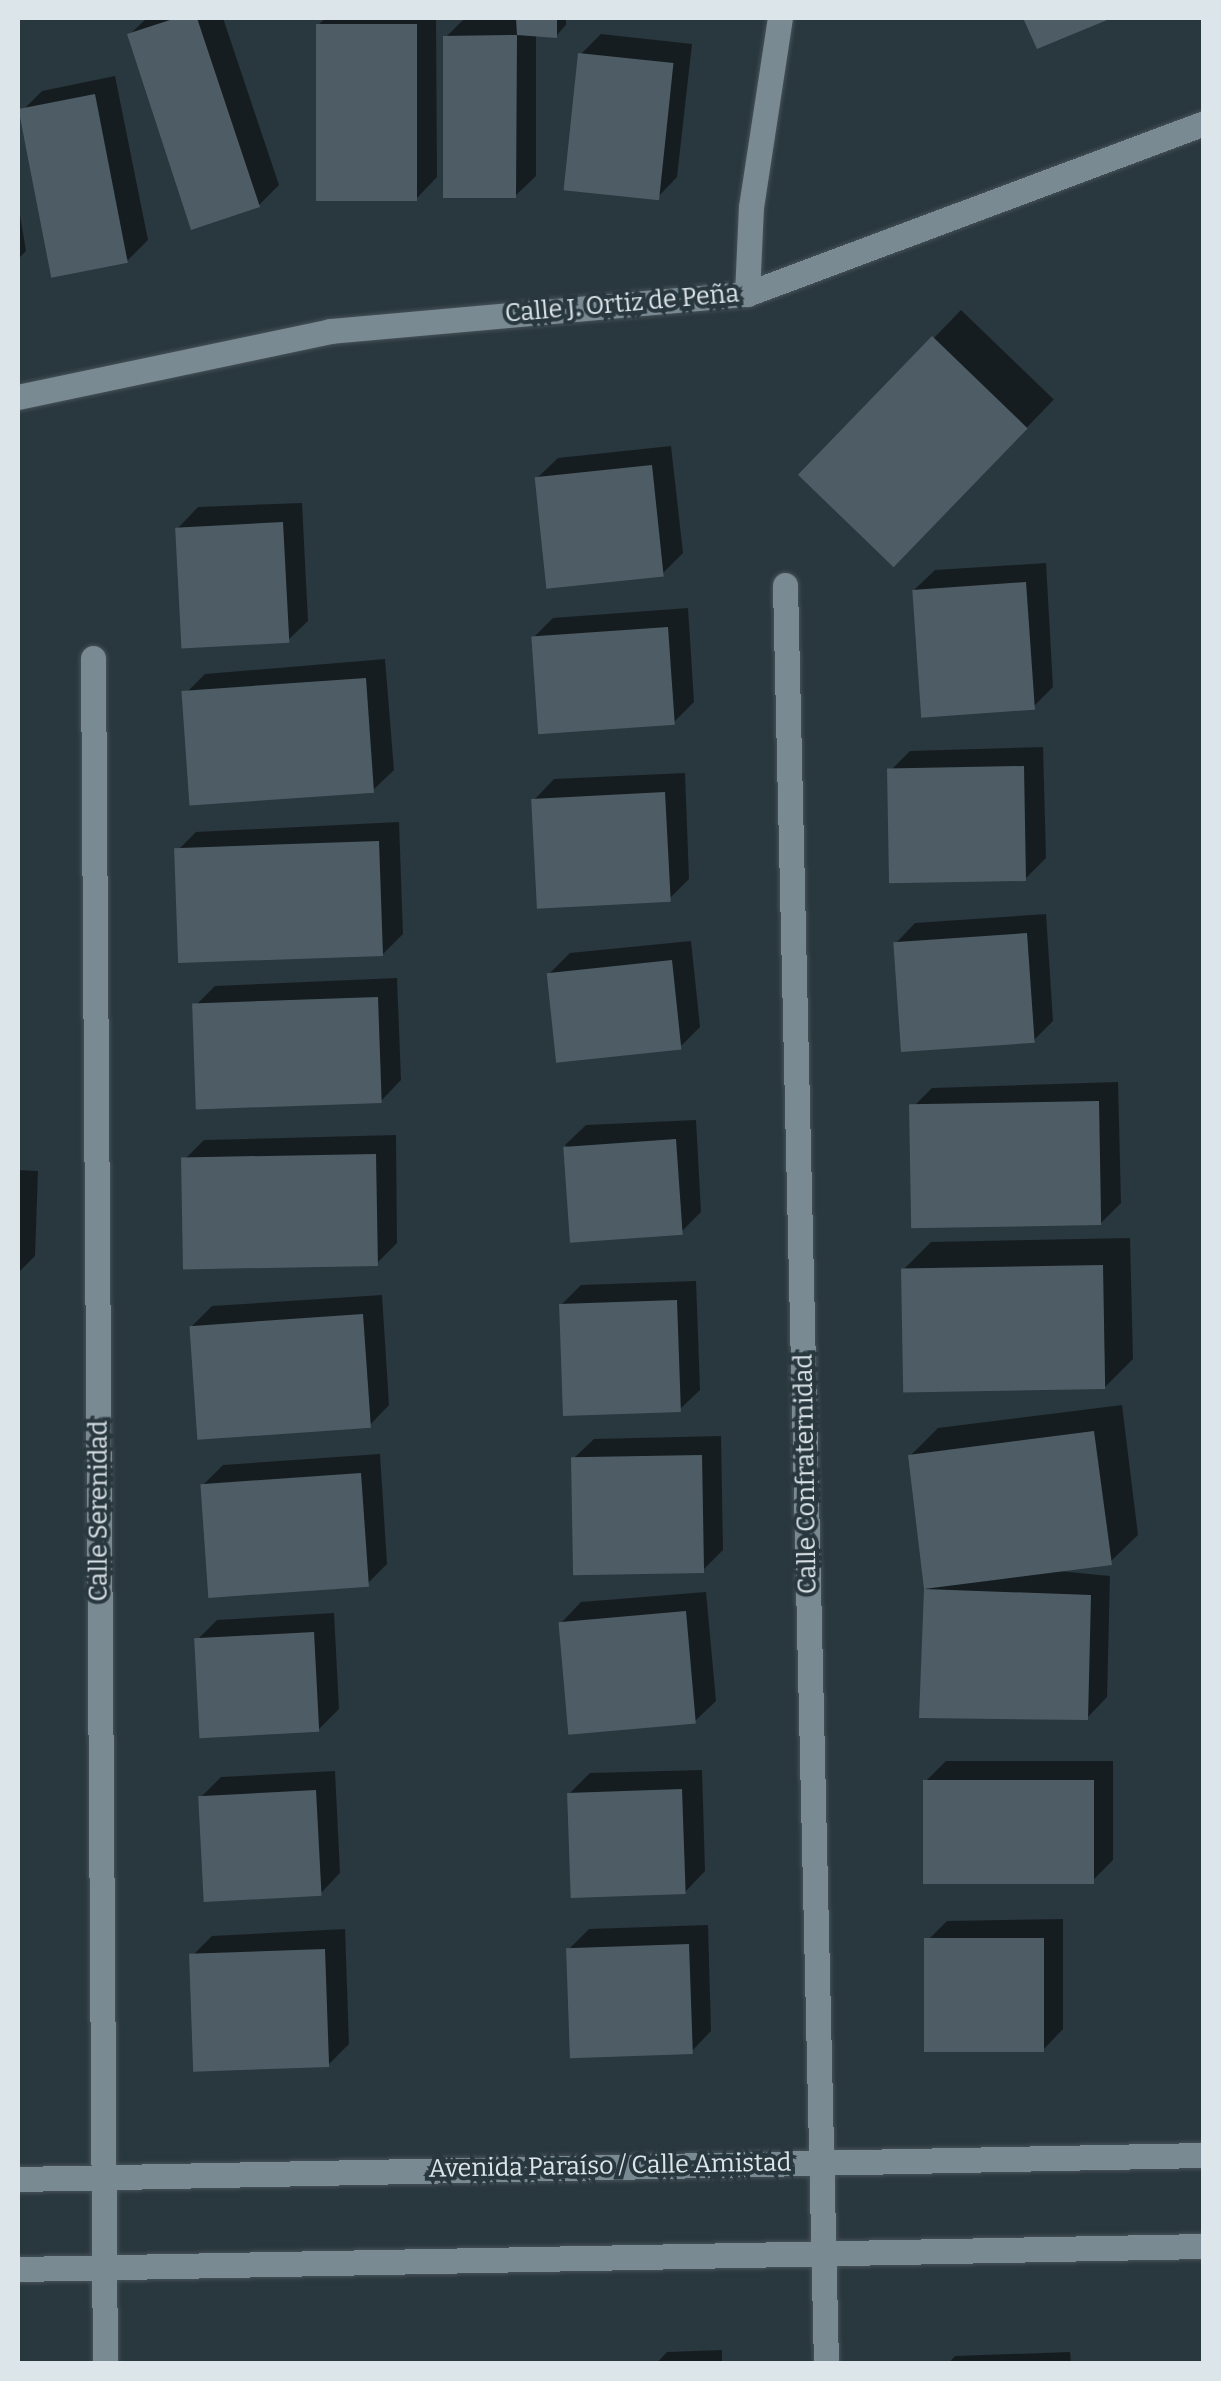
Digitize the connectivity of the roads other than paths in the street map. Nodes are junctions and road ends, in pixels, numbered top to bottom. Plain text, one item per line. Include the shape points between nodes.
1 (780, 18) edge
2 (1204, 123) edge
3 (747, 294) junction
4 (18, 397) edge
5 (785, 585) dead end
6 (93, 658) dead end
7 (1204, 2154) edge
8 (822, 2160) junction
9 (103, 2178) junction
10 (18, 2179) edge
11 (1204, 2246) edge
12 (824, 2254) junction
13 (103, 2268) junction
14 (18, 2269) edge
15 (105, 2364) edge
16 (826, 2364) edge

1 - 3 street via 750,207
2 - 3 street, Calle J. Ortiz de Peña
3 - 4 street, Calle J. Ortiz de Peña via 330,331
5 - 8 street, Calle Confraternidad
6 - 9 street, Calle Serenidad
7 - 8 street, Avenida Paraíso / Calle Amistad
8 - 9 street, Avenida Paraíso / Calle Amistad
8 - 12 street, Calle Confraternidad
9 - 10 street, Avenida Paraíso / Calle Amistad
9 - 13 street, Calle Serenidad
11 - 12 street
12 - 13 street
12 - 16 street, Calle Confraternidad
13 - 14 street
13 - 15 street, Calle Serenidad

